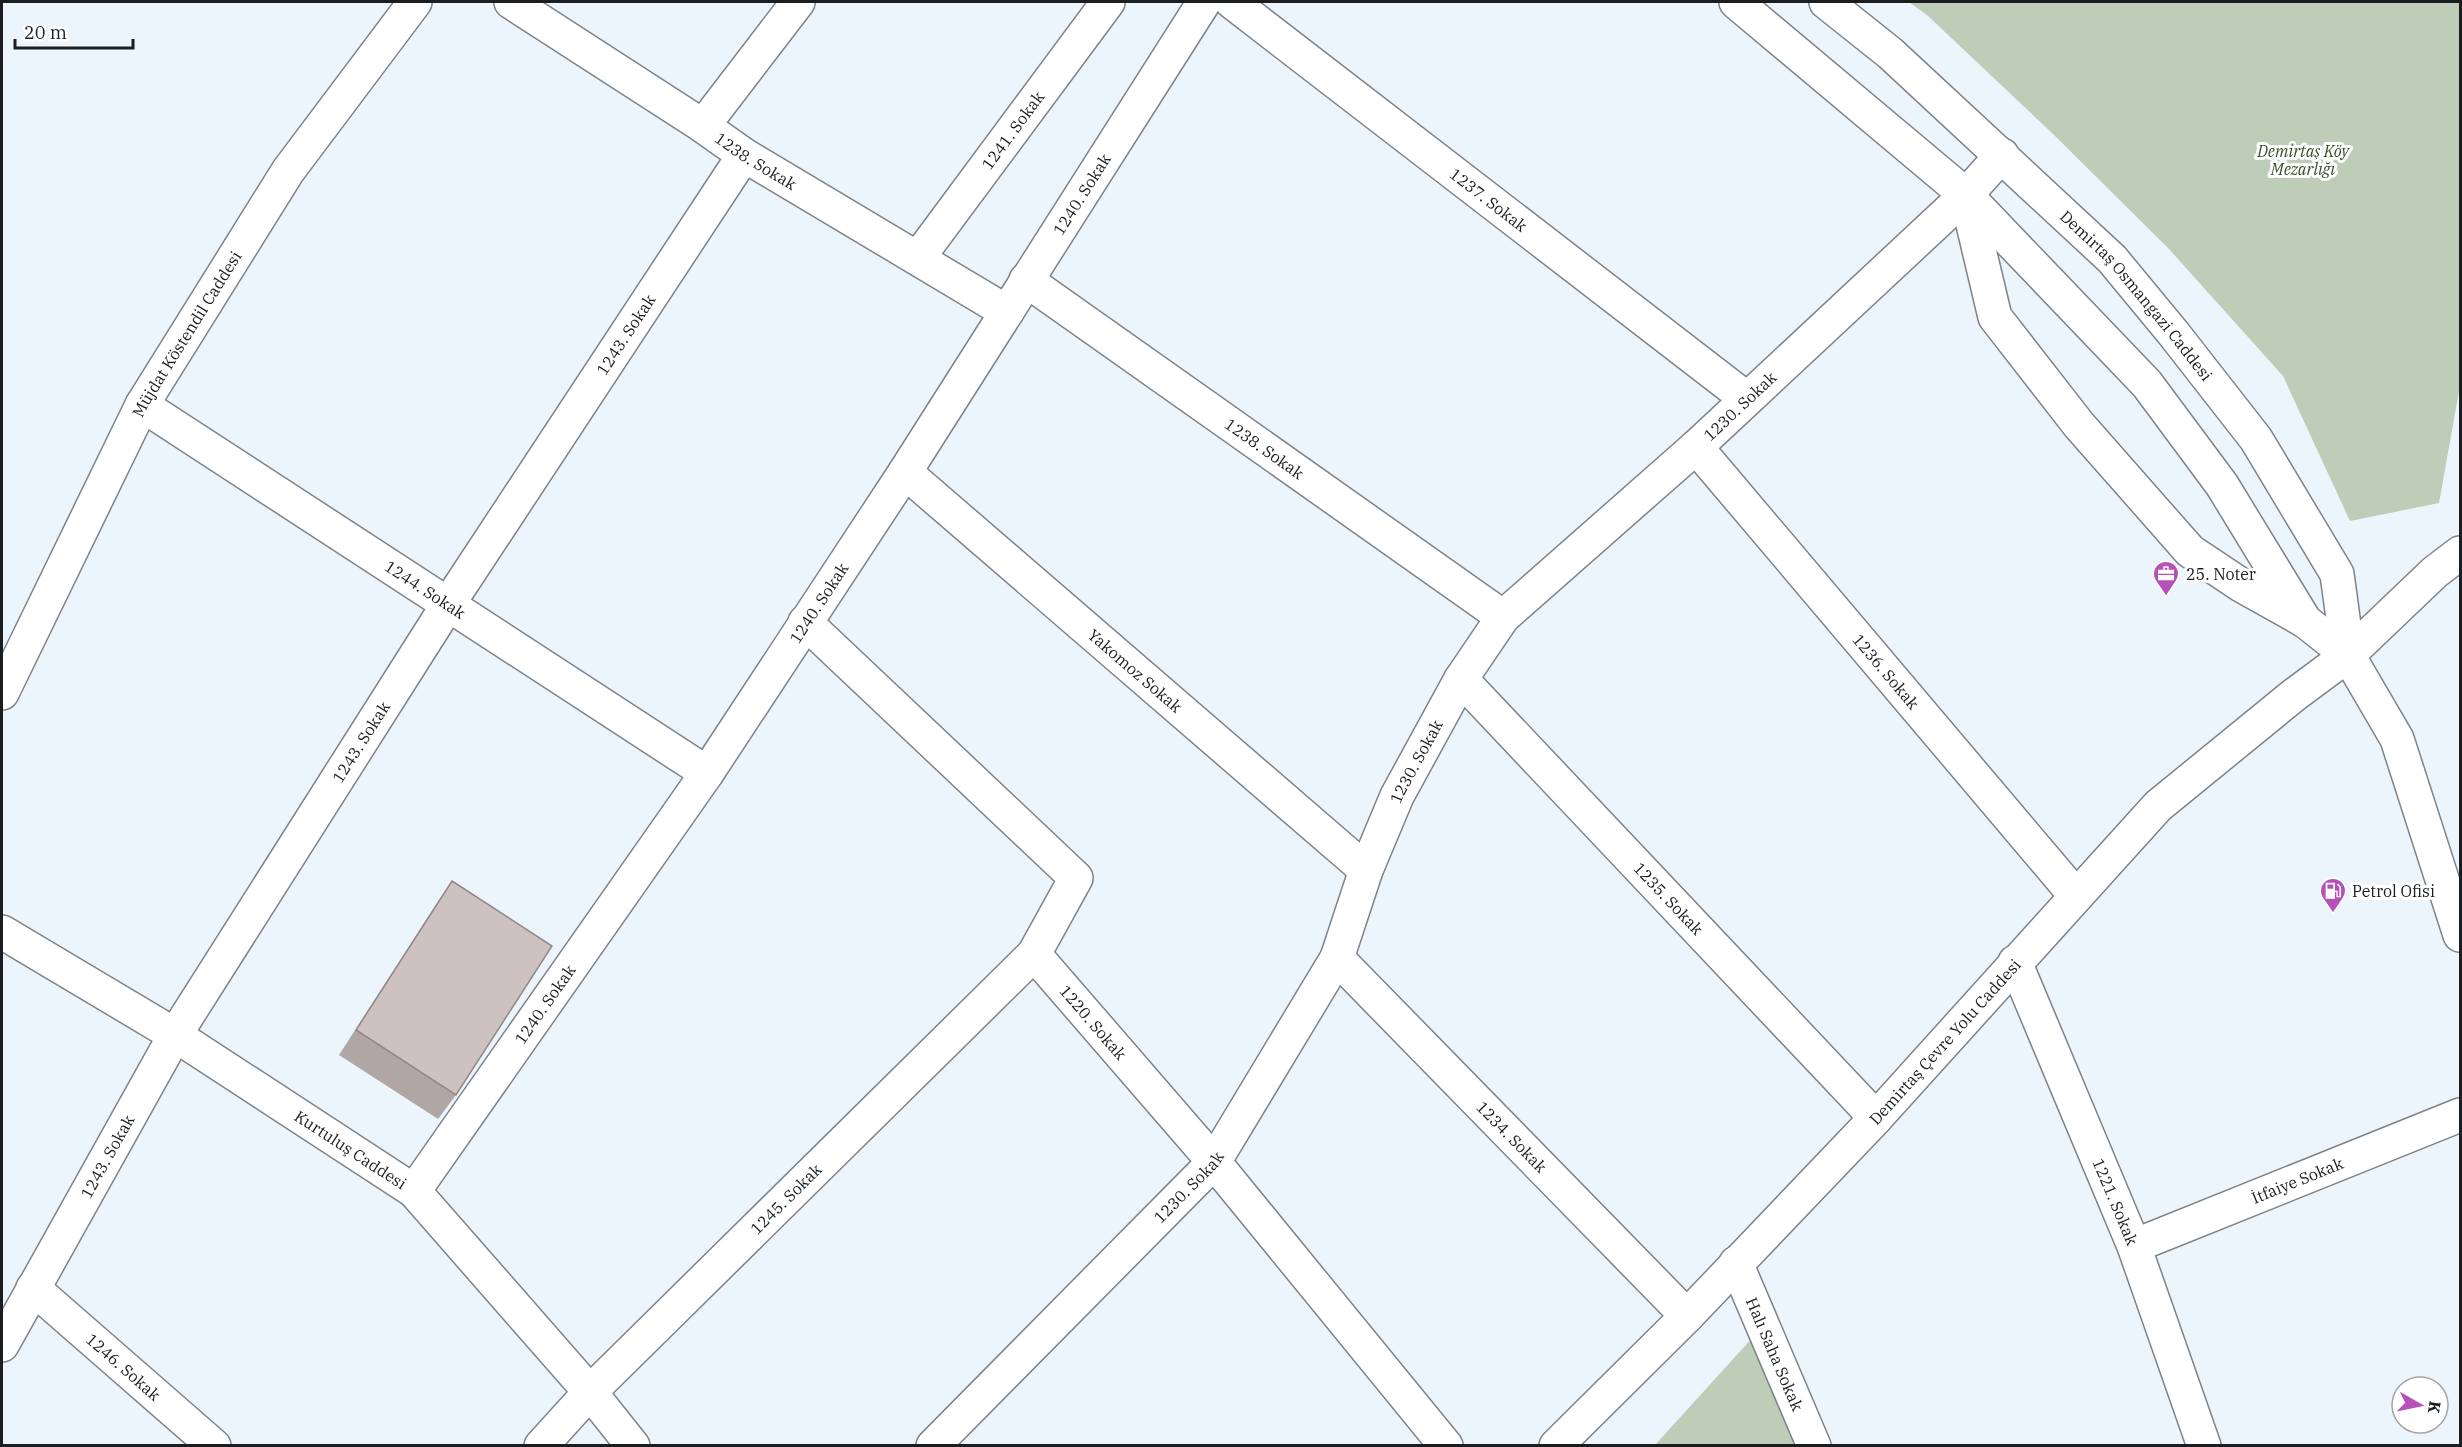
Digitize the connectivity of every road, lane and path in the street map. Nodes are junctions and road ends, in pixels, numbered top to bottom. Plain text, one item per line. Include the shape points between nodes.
1 (415, 2) edge
2 (511, 2) edge
3 (798, 2) edge
4 (1108, 2) edge
5 (1204, 2) edge
6 (1232, 2) edge
7 (1736, 2) edge
8 (1826, 2) edge
9 (703, 126) junction
10 (744, 155) junction
11 (2002, 155) junction
12 (1966, 195) junction
13 (918, 258) junction
14 (1026, 280) junction
15 (1007, 312) junction
16 (1746, 399) junction
17 (142, 405) junction
18 (1696, 447) junction
19 (905, 472) junction
20 (2460, 553) edge
21 (449, 603) junction
22 (1503, 617) junction
23 (2305, 621) junction
24 (805, 622) junction
25 (2348, 655) junction
26 (1461, 679) junction
27 (2, 693) edge
28 (706, 773) junction
29 (1366, 870) junction
30 (2076, 896) junction
31 (2, 932) edge
32 (2460, 935) edge
33 (1034, 954) junction
34 (1337, 958) junction
35 (2015, 963) junction
36 (175, 1035) junction
37 (2460, 1115) edge
38 (1876, 1118) junction
39 (1214, 1162) junction
40 (414, 1191) junction
41 (2134, 1246) junction
42 (1736, 1263) junction
43 (33, 1288) junction
44 (1687, 1316) junction
45 (2, 1345) edge
46 (590, 1392) junction
47 (214, 1446) edge
48 (541, 1446) edge
49 (633, 1446) edge
50 (933, 1446) edge
51 (1446, 1446) edge
52 (1556, 1446) edge
53 (1814, 1446) edge
54 (2204, 1446) edge

1 - 17 street, Müjdat Köstendil Caddesi via 288,171
2 - 9 street, 1238. Sokak
3 - 9 street
4 - 13 street, 1241. Sokak
5 - 14 street, 1240. Sokak
6 - 16 street, 1237. Sokak
7 - 12 street, Demirtaş Osmangazi Caddesi
8 - 11 street, Demirtaş Osmangazi Caddesi via 1890,53
9 - 10 street, 1238. Sokak
10 - 13 street, 1238. Sokak
10 - 21 street, 1243. Sokak
11 - 12 street, 1230. Sokak
11 - 25 street, Demirtaş Osmangazi Caddesi via 2112,259 2256,439 2337,574
12 - 16 street, 1230. Sokak
12 - 23 street, Demirtaş Osmangazi Caddesi via 2147,384 2223,485
12 - 23 street, Demirtaş Osmangazi Caddesi via 1995,317 2079,425 2190,551
13 - 15 street, 1238. Sokak
14 - 15 street, 1240. Sokak
14 - 22 street, 1238. Sokak
15 - 19 street, 1240. Sokak
16 - 18 street, 1230. Sokak
17 - 21 street, 1244. Sokak
17 - 27 street, Müjdat Köstendil Caddesi
18 - 22 street, 1230. Sokak
18 - 30 street, 1236. Sokak
19 - 24 street, 1240. Sokak
19 - 29 street, Yakomoz Sokak
20 - 25 street, Demirtaş Çevre Yolu Caddesi
21 - 28 street, 1244. Sokak
21 - 36 street, 1243. Sokak
22 - 26 street, 1230. Sokak
23 - 25 street, Demirtaş Osmangazi Caddesi
24 - 28 street, 1240. Sokak
24 - 33 street via 1076,878
25 - 30 street, Demirtaş Çevre Yolu Caddesi via 2158,806
25 - 32 street, Demirtaş Osmangazi Caddesi via 2397,739
26 - 29 street, 1230. Sokak via 1397,796
26 - 38 street, 1235. Sokak
28 - 40 street, 1240. Sokak
29 - 34 street, 1230. Sokak
30 - 35 street, Demirtaş Çevre Yolu Caddesi
31 - 36 street, Kurtuluş Caddesi
33 - 39 street, 1220. Sokak
33 - 46 street, 1245. Sokak
34 - 39 street, 1230. Sokak
34 - 44 street, 1234. Sokak
35 - 38 street, Demirtaş Çevre Yolu Caddesi
35 - 41 street, 1221. Sokak
36 - 40 street, Kurtuluş Caddesi
36 - 43 street, 1243. Sokak
37 - 41 street, İtfaiye Sokak
38 - 42 street, Demirtaş Çevre Yolu Caddesi
39 - 50 street, 1230. Sokak
39 - 51 street, 1220. Sokak
40 - 46 street, Kurtuluş Caddesi
41 - 54 street, 1221. Sokak
42 - 44 street, Demirtaş Çevre Yolu Caddesi
42 - 53 street, Halı Saha Sokak
43 - 45 street, 1243. Sokak
43 - 47 street, 1246. Sokak
44 - 52 street, Demirtaş Çevre Yolu Caddesi
46 - 48 street, 1245. Sokak
46 - 49 street, Kurtuluş Caddesi

